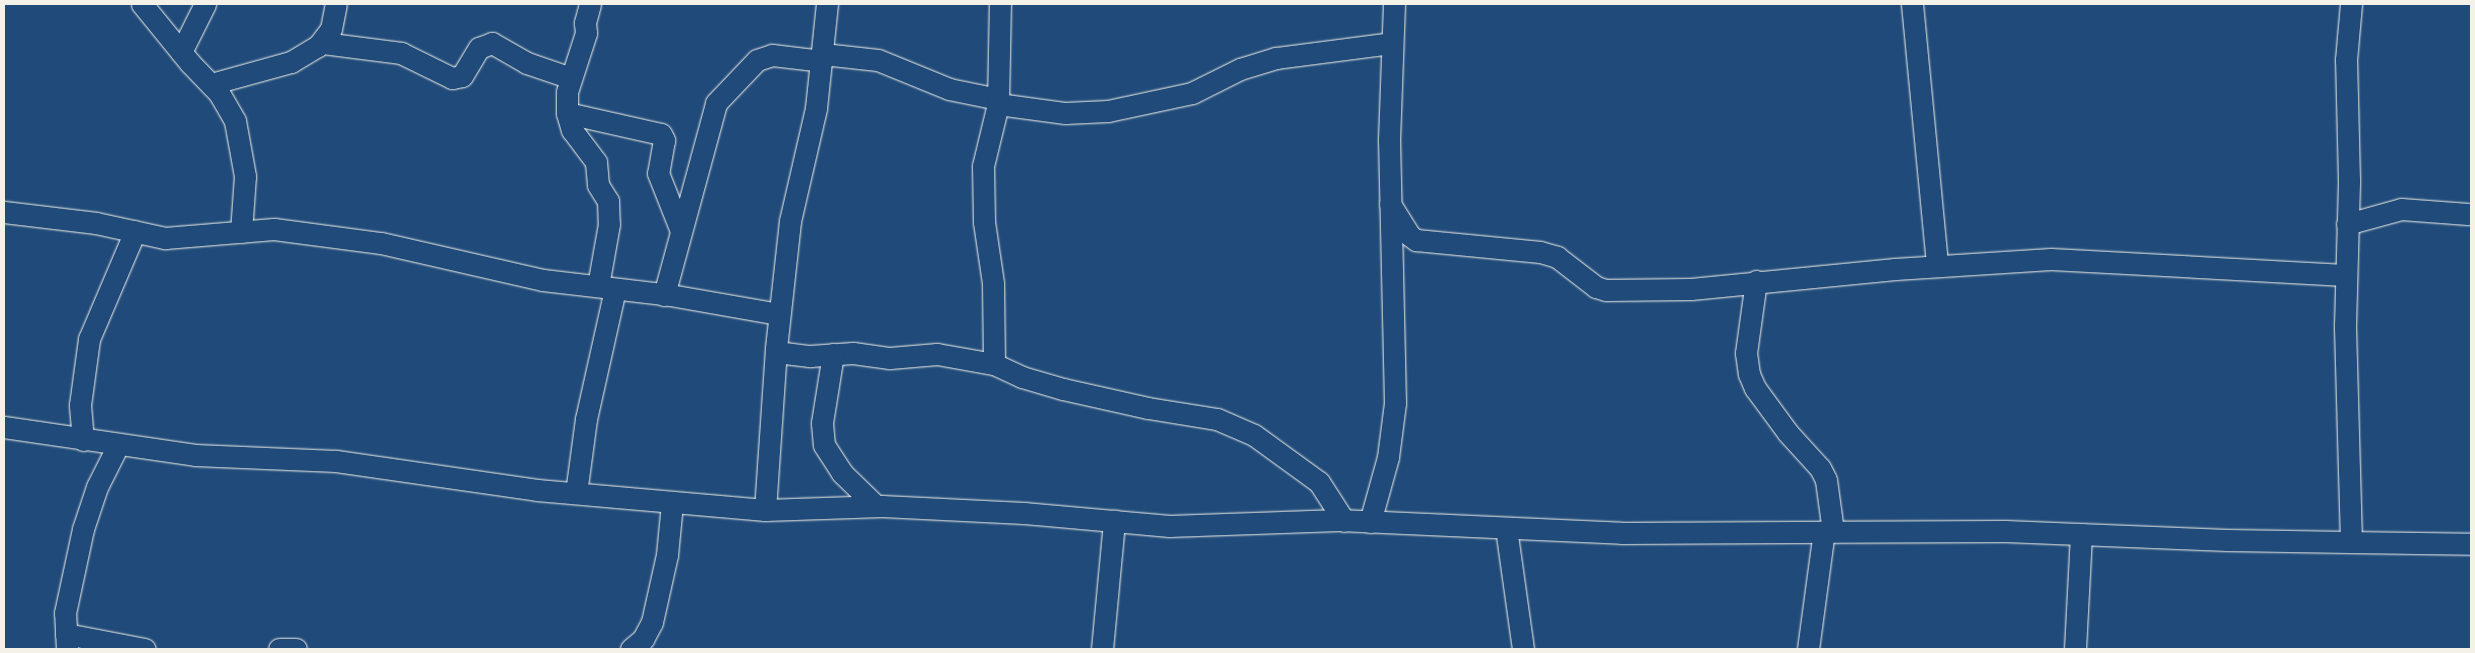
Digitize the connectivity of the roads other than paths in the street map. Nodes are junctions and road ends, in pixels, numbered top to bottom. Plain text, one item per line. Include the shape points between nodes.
1 (142, 4) edge
2 (205, 4) edge
3 (336, 4) edge
4 (590, 4) edge
5 (828, 4) edge
6 (1000, 4) edge
7 (1394, 4) edge
8 (1912, 4) edge
9 (2351, 4) edge
10 (322, 43) junction
11 (1392, 43) junction
12 (180, 52) junction
13 (822, 57) junction
14 (570, 78) junction
15 (211, 84) junction
16 (998, 101) junction
17 (567, 112) junction
18 (1390, 204) junction
19 (4, 212) edge
20 (2468, 214) dead end
21 (2347, 224) junction
22 (135, 231) junction
23 (681, 231) junction
24 (241, 232) junction
25 (1937, 266) junction
26 (2345, 275) junction
27 (1756, 281) junction
28 (606, 288) junction
29 (664, 294) junction
30 (779, 314) junction
31 (776, 352) junction
32 (833, 354) junction
33 (994, 364) junction
34 (4, 427) edge
35 (83, 440) junction
36 (118, 445) junction
37 (576, 494) junction
38 (672, 503) junction
39 (876, 506) junction
40 (765, 510) junction
41 (1344, 520) junction
42 (1114, 521) junction
43 (1370, 522) junction
44 (1506, 528) junction
45 (1828, 531) junction
46 (2080, 534) junction
47 (2351, 542) junction
48 (2471, 544) edge
49 (67, 642) edge
50 (145, 649) edge
51 (279, 649) edge
52 (296, 649) edge
53 (631, 649) edge
54 (1102, 649) edge
55 (1523, 649) edge
56 (1808, 649) edge
57 (2075, 649) edge

1 - 12 street
2 - 12 street
3 - 10 street via 331,29
4 - 14 street via 586,33
5 - 13 street
6 - 16 street
7 - 11 street
8 - 25 street
9 - 21 street via 2346,60
10 - 14 street via 401,53 452,78 462,76 479,48 492,43 527,63
10 - 15 street via 291,62
11 - 16 street via 1276,58 1240,69 1192,93 1108,111 1065,113
11 - 18 street
12 - 15 street
13 - 16 street via 871,58 949,88
13 - 23 street via 772,55 758,60 727,89 709,120
13 - 30 street via 816,108 790,221
14 - 17 street
15 - 24 street via 235,121 242,145 246,176
16 - 33 street via 984,166 984,222 993,283
17 - 23 street via 661,134 664,140 658,173
17 - 28 street via 572,130 596,162 598,185 608,201
18 - 27 street via 1416,240 1540,252 1557,258 1606,290 1691,289
18 - 43 street via 1395,403 1388,457
19 - 22 street
20 - 21 street via 2401,209
21 - 26 street
22 - 24 street via 165,238
22 - 35 street via 88,339 80,405
23 - 29 street
24 - 28 street via 274,229 381,243 543,280
25 - 26 street via 2051,259
25 - 27 street via 1817,279
26 - 47 street
27 - 45 street via 1746,352 1749,374 1755,388 1788,432 1820,468 1826,480
28 - 29 street
28 - 37 street
29 - 30 street
30 - 31 street
31 - 32 street via 810,356
31 - 40 street
32 - 33 street via 890,358 929,354
32 - 39 street via 822,423 824,445 836,466
33 - 41 street via 1022,377 1063,389 1216,419 1254,435 1320,482
34 - 35 street
35 - 36 street
36 - 37 street via 195,454 336,460
36 - 49 street via 97,487 83,529 65,613
37 - 38 street
38 - 40 street
38 - 53 street via 667,555 652,622 643,640
39 - 40 street
39 - 42 street
41 - 42 street via 1169,526
41 - 43 street
42 - 54 street
43 - 44 street
44 - 45 street via 1621,533
44 - 55 street
45 - 46 street
45 - 56 street
46 - 47 street
46 - 57 street
47 - 48 street
49 - 50 street
51 - 52 street

